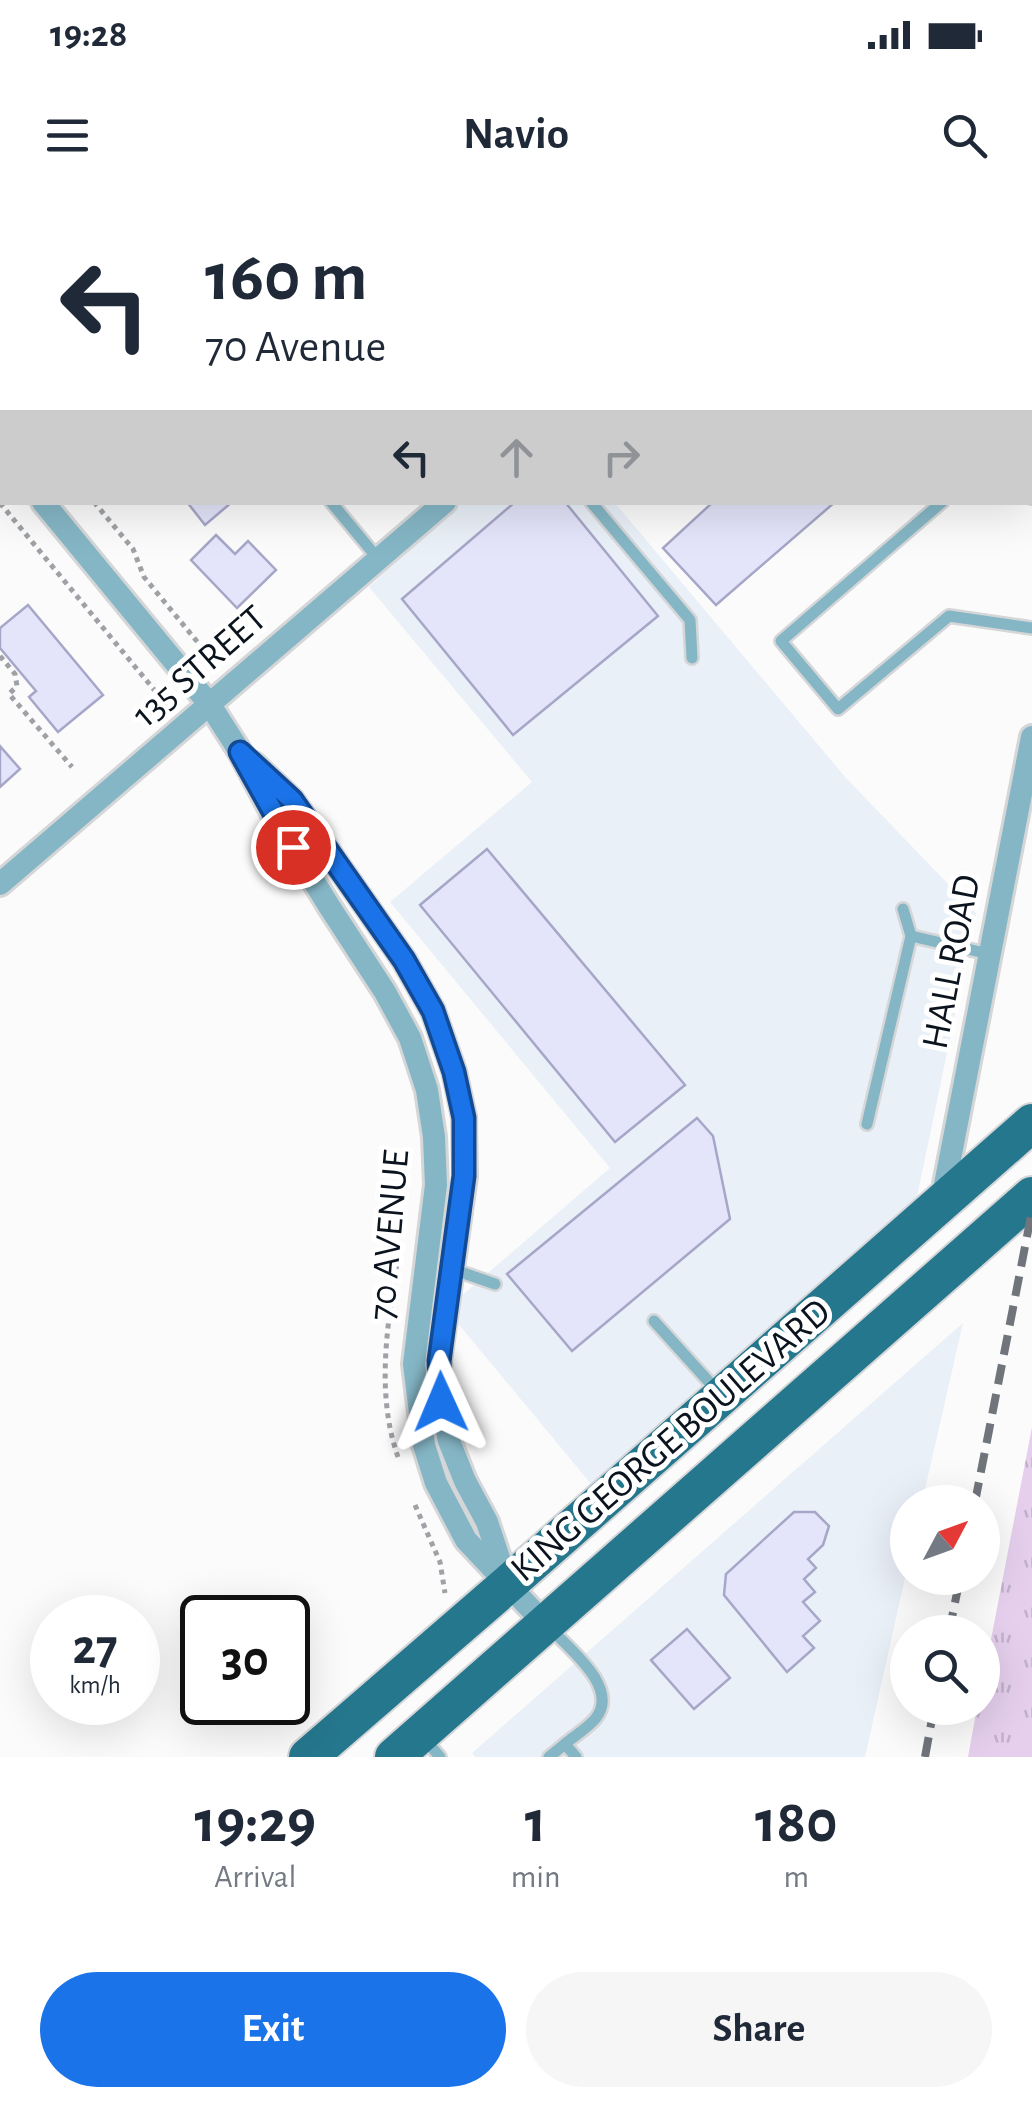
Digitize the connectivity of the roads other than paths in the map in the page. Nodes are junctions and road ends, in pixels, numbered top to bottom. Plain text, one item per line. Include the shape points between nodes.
1 (45, 505) edge
2 (333, 505) edge
3 (443, 505) edge
4 (594, 505) edge
5 (939, 505) edge
6 (379, 560) junction
7 (1032, 628) edge
8 (692, 658) dead end
9 (210, 706) junction
10 (1032, 737) edge
11 (240, 752) junction
12 (0, 884) edge
13 (903, 909) dead end
14 (912, 936) junction
15 (989, 954) junction
16 (1032, 1123) edge
17 (866, 1124) dead end
18 (1032, 1196) edge
19 (942, 1200) junction
20 (452, 1270) junction
21 (495, 1284) dead end
22 (923, 1290) junction
23 (654, 1321) dead end
24 (722, 1396) junction
25 (508, 1584) junction
26 (546, 1624) junction
27 (564, 1744) junction
28 (418, 1749) edge
29 (308, 1757) edge
30 (549, 1757) edge
31 (576, 1757) edge

1 - 9 street
2 - 6 lane
3 - 6 street, 135 STREET
4 - 8 lane via 690,620
5 - 7 lane via 781,641 838,709 949,616
6 - 9 street, 135 STREET
9 - 11 street
9 - 12 street, 135 STREET
10 - 15 street, HALL ROAD
11 - 20 street, 70 AVENUE via 292,800 433,1011 464,1118
11 - 25 street, 70 AVENUE via 410,1038 426,1090 436,1185 414,1364 424,1445 458,1527
13 - 14 lane
14 - 15 lane
14 - 17 lane
15 - 19 street, HALL ROAD
16 - 19 main road, KING GEORGE BOULEVARD
18 - 22 main road, KING GEORGE BOULEVARD
19 - 22 main road
19 - 24 main road, KING GEORGE BOULEVARD
20 - 21 lane
20 - 25 street, 70 AVENUE via 439,1361 441,1402 449,1441
22 - 26 main road, KING GEORGE BOULEVARD
23 - 24 lane
24 - 25 main road, KING GEORGE BOULEVARD
25 - 26 street, 70 AVENUE
25 - 29 main road, KING GEORGE BOULEVARD
26 - 27 lane via 594,1674 603,1695 598,1717
26 - 28 main road, KING GEORGE BOULEVARD
27 - 30 lane
27 - 31 lane

